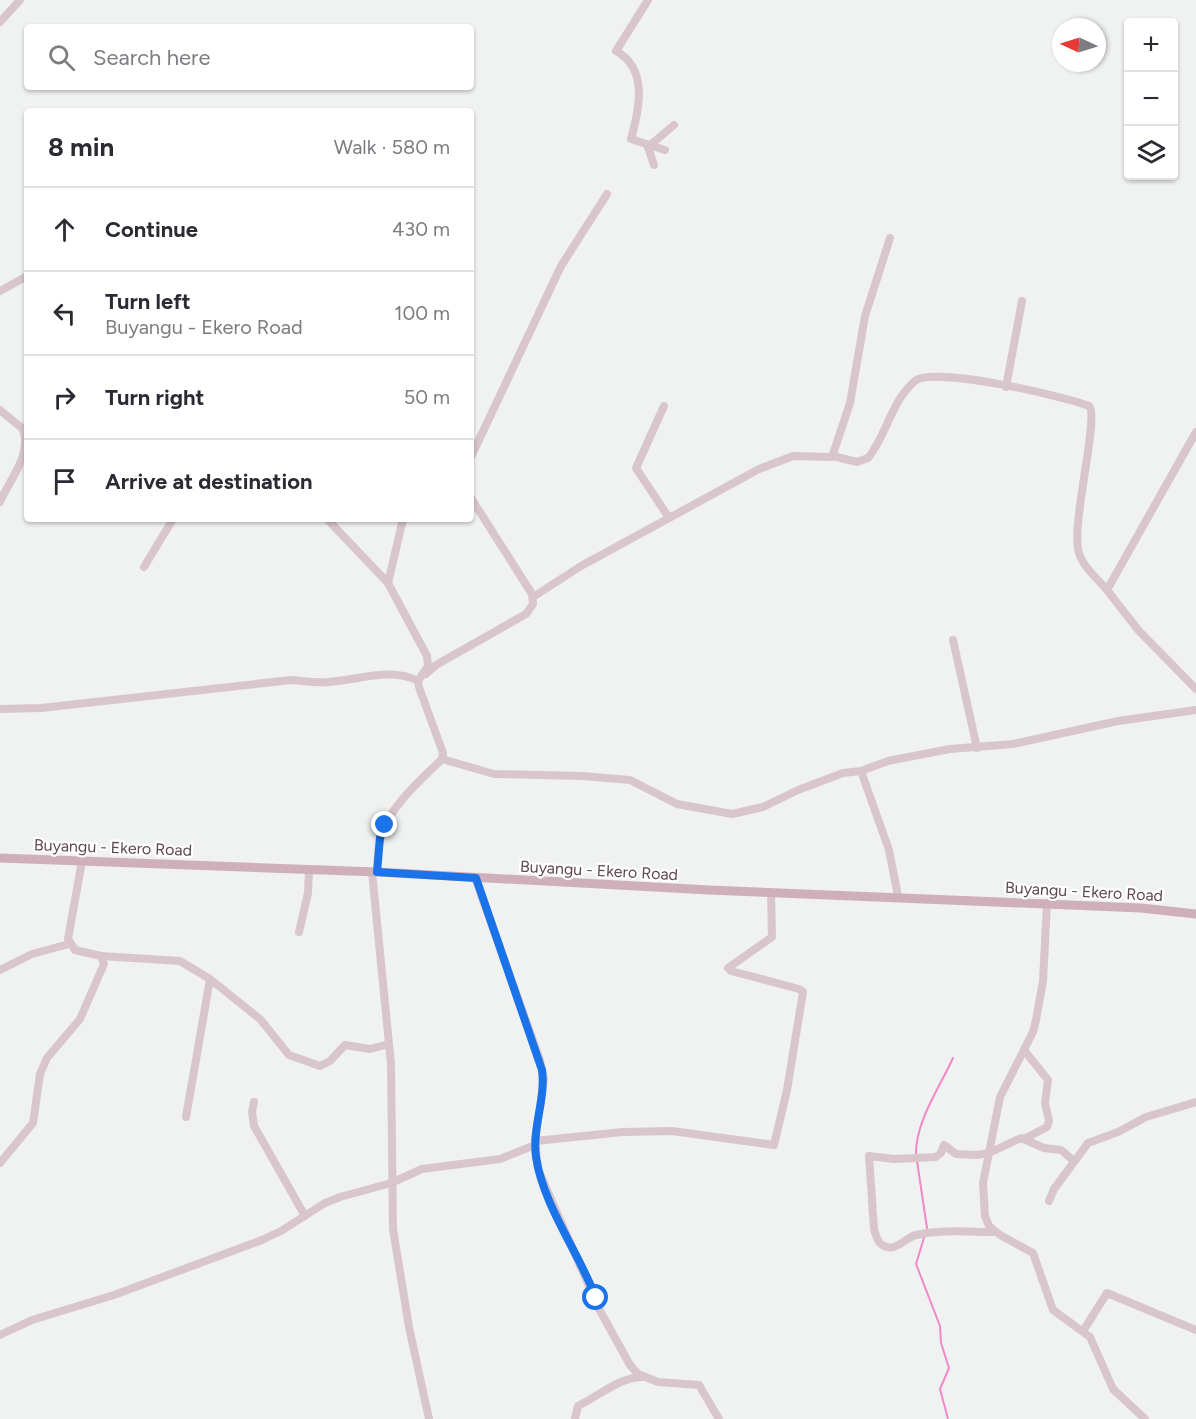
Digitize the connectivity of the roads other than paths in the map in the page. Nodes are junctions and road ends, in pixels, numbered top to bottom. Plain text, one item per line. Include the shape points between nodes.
1 (20, 0) edge
2 (648, 0) edge
3 (0, 22) edge
4 (675, 125) dead end
5 (648, 147) junction
6 (665, 150) dead end
7 (654, 165) dead end
8 (607, 194) dead end
9 (890, 238) dead end
10 (24, 278) edge
11 (0, 291) edge
12 (1022, 301) dead end
13 (1006, 387) junction
14 (664, 406) dead end
15 (0, 410) edge
16 (24, 427) edge
17 (1196, 432) edge
18 (24, 450) edge
19 (474, 451) edge
20 (833, 456) junction
21 (0, 502) edge
22 (474, 503) edge
23 (669, 518) junction
24 (171, 522) edge
25 (330, 522) edge
26 (402, 522) edge
27 (144, 567) dead end
28 (388, 583) junction
29 (1107, 590) junction
30 (533, 597) junction
31 (953, 640) dead end
32 (418, 681) junction
33 (1196, 689) edge
34 (0, 709) edge
35 (1196, 710) edge
36 (977, 748) junction
37 (442, 759) junction
38 (861, 771) junction
39 (0, 858) edge
40 (82, 861) junction
41 (309, 870) junction
42 (374, 872) junction
43 (476, 878) junction
44 (771, 892) junction
45 (898, 896) junction
46 (1047, 903) junction
47 (1196, 914) edge
48 (299, 932) dead end
49 (69, 944) junction
50 (101, 956) junction
51 (0, 970) edge
52 (210, 979) junction
53 (389, 1044) junction
54 (1024, 1050) junction
55 (254, 1102) dead end
56 (1196, 1102) edge
57 (186, 1117) dead end
58 (1026, 1138) junction
59 (535, 1143) junction
60 (989, 1153) junction
61 (1074, 1161) junction
62 (0, 1163) edge
63 (391, 1184) junction
64 (1049, 1201) dead end
65 (305, 1216) junction
66 (995, 1232) junction
67 (1196, 1329) edge
68 (1083, 1330) junction
69 (0, 1335) edge
70 (643, 1377) junction
71 (429, 1419) edge
72 (575, 1419) edge
73 (719, 1419) edge
74 (1144, 1419) edge

1 - 3 street
2 - 5 street via 616,51 632,68 639,87 640,106 631,139
4 - 5 street
5 - 6 street
5 - 7 street
8 - 19 street via 561,266
9 - 20 street via 866,316 850,403
10 - 11 street
12 - 13 street
13 - 20 street via 947,375 922,377 899,400 868,458 857,462
13 - 29 street via 1093,409 1077,547 1082,560
14 - 23 street via 636,468
15 - 16 street
17 - 29 street
18 - 21 street via 21,464
20 - 23 street via 795,456 779,461
22 - 30 street
23 - 30 street via 580,566
24 - 27 street
25 - 28 street
26 - 28 street
28 - 32 street via 428,660
29 - 33 street via 1139,631
30 - 32 street via 526,614 436,665
31 - 36 street
32 - 34 street via 394,675 323,682 281,681 41,708
32 - 37 street via 443,750
35 - 36 street
36 - 38 street via 888,761
37 - 38 street via 494,774 623,779 677,804 732,814 763,807 843,773
37 - 42 street via 385,825
38 - 45 street via 889,850
39 - 40 main road, Buyangu - Ekero Road
40 - 41 main road, Buyangu - Ekero Road
40 - 49 street via 68,930
41 - 42 main road, Buyangu - Ekero Road
41 - 48 street
42 - 43 main road, Buyangu - Ekero Road
42 - 53 street
43 - 44 main road, Buyangu - Ekero Road
43 - 59 street via 540,1060 544,1079
44 - 45 main road, Buyangu - Ekero Road
44 - 59 street via 772,937 728,969 803,992 774,1145 672,1131 623,1132
45 - 46 main road, Buyangu - Ekero Road
46 - 47 main road, Buyangu - Ekero Road
46 - 54 street via 1042,981 1034,1032
49 - 50 street via 75,950
49 - 51 street via 32,954
50 - 52 street via 180,961
50 - 62 street via 104,964 80,1019 47,1058 40,1074 33,1123
52 - 53 street via 260,1019 287,1054 315,1066 330,1061 345,1045 370,1049
52 - 57 street
53 - 63 street
54 - 58 street via 1049,1088 1045,1103 1047,1127
54 - 60 street via 1000,1097
55 - 65 street via 254,1126
56 - 61 street via 1146,1117 1088,1143
58 - 60 street
58 - 61 street via 1044,1148 1061,1150
59 - 63 street via 500,1159 422,1169
59 - 70 street via 538,1169 599,1309 630,1365
60 - 66 street via 983,1194 987,1222
60 - 66 street via 962,1155 944,1145 936,1157 869,1156 874,1229 876,1239 887,1248 922,1233
61 - 64 street
63 - 65 street via 333,1200
63 - 71 street via 393,1229
65 - 69 street via 262,1240 114,1295 32,1320
66 - 68 street via 1033,1252 1053,1310
67 - 68 street via 1107,1293
68 - 74 street via 1094,1344 1113,1389
70 - 72 street via 620,1381 578,1406
70 - 73 street via 658,1382 699,1384

